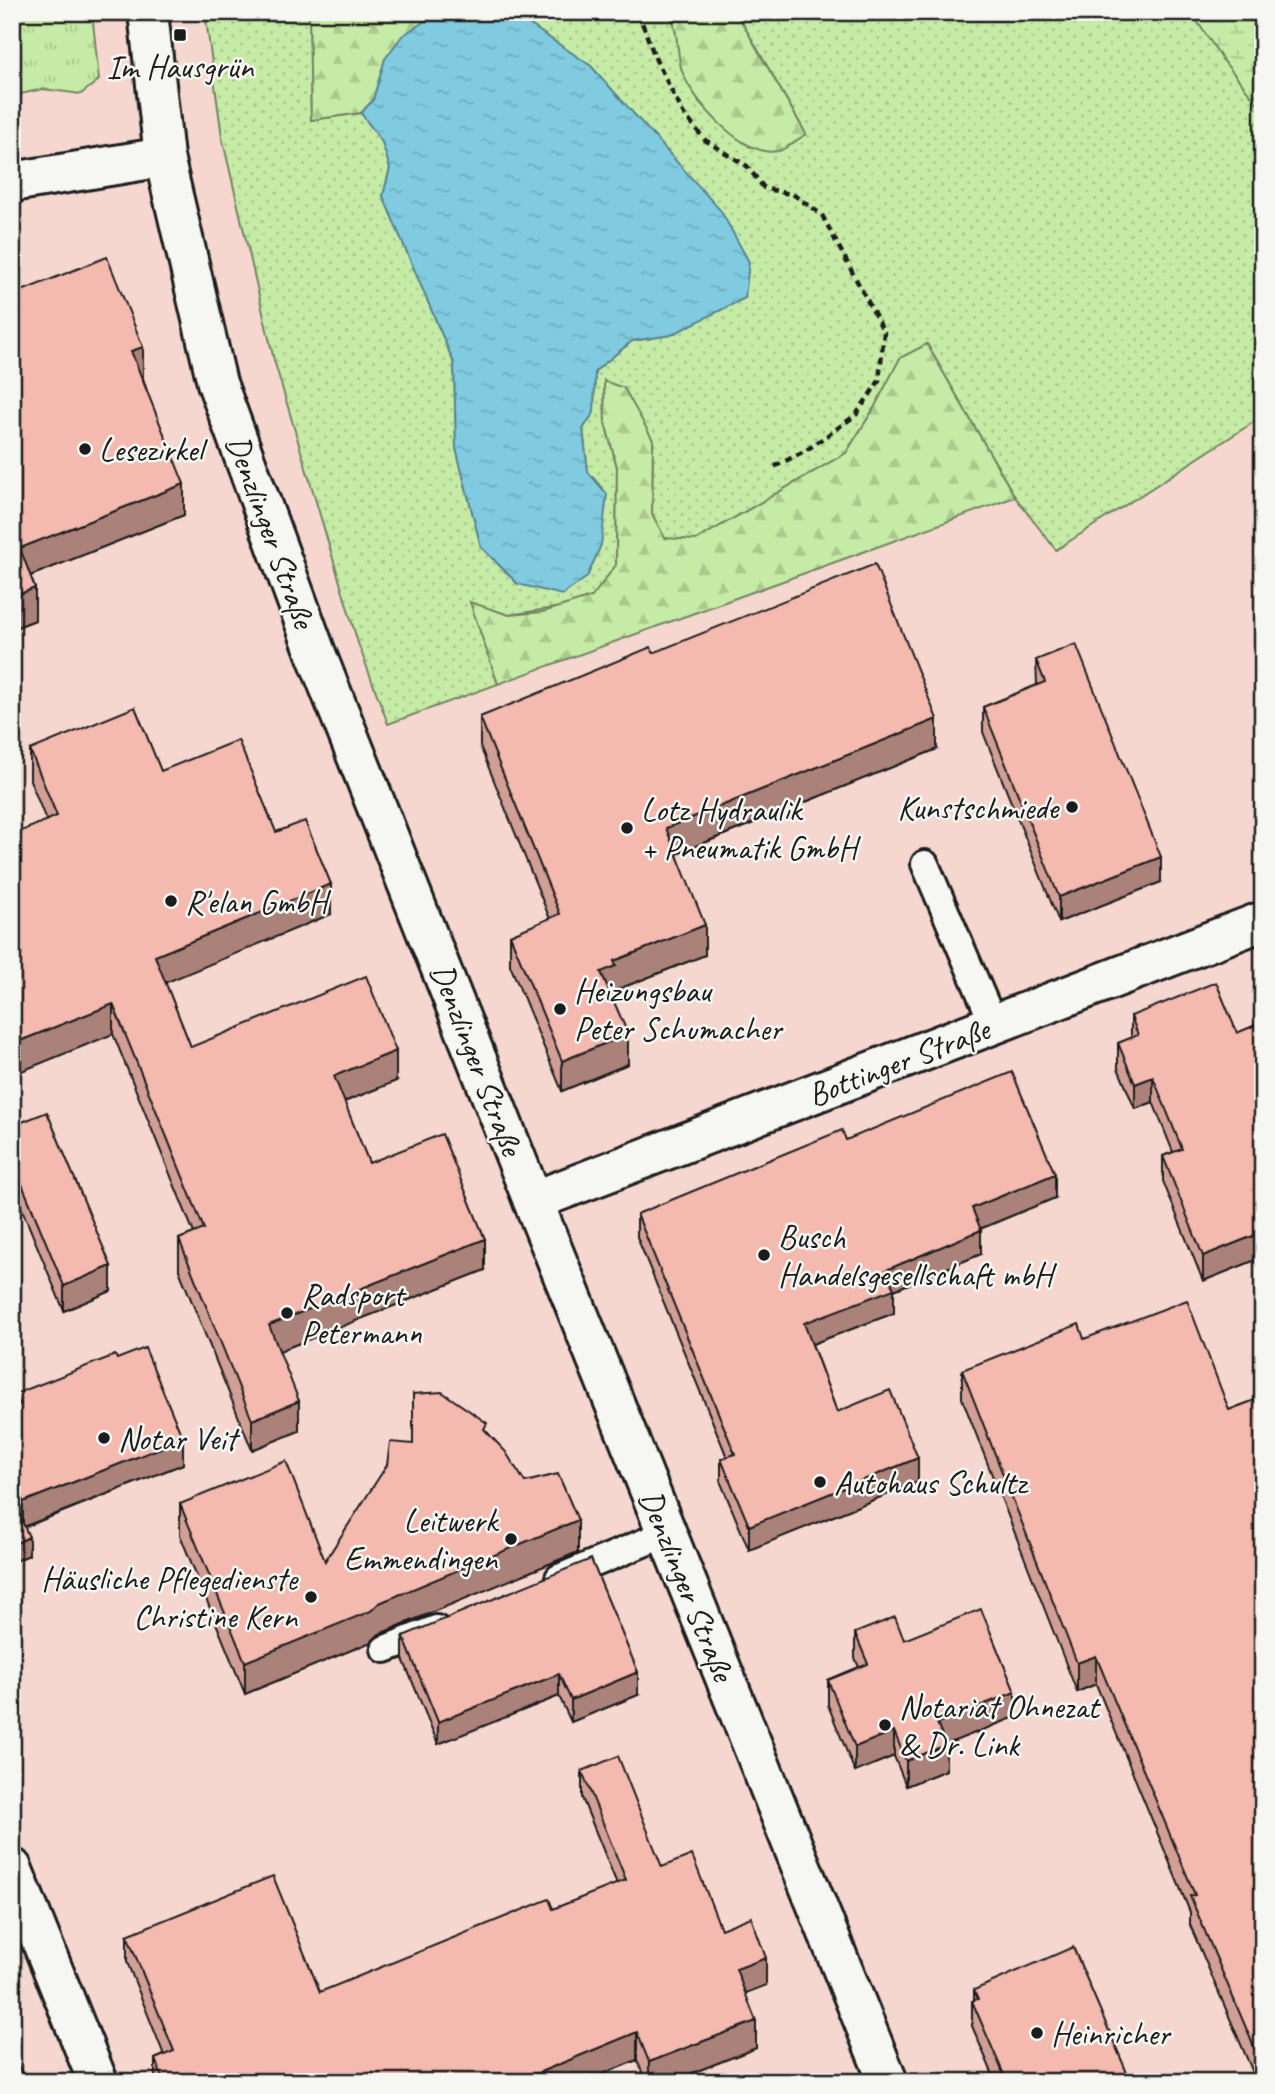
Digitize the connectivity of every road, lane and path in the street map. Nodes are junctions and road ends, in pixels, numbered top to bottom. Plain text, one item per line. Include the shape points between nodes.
1 (148, 12) edge
2 (638, 12) edge
3 (164, 157) junction
4 (12, 182) edge
5 (774, 467) dead end
6 (925, 864) dead end
7 (1263, 921) edge
8 (994, 1025) junction
9 (533, 1201) junction
10 (667, 1534) junction
11 (539, 1586) edge
12 (462, 1618) edge
13 (385, 1649) dead end
14 (12, 1868) edge
15 (99, 2082) edge
16 (888, 2082) edge

1 - 3 street, Denzlinger Straße
2 - 5 path via 683,113 705,140 747,166 764,188 794,195 821,215 884,332 879,381 856,415
3 - 4 street
3 - 9 street, Denzlinger Straße via 217,383 317,656
6 - 8 lane
7 - 8 street, Bottinger Straße
8 - 9 street, Bottinger Straße
9 - 10 street, Denzlinger Straße
10 - 11 lane
10 - 16 street, Denzlinger Straße
12 - 13 lane
14 - 15 street

